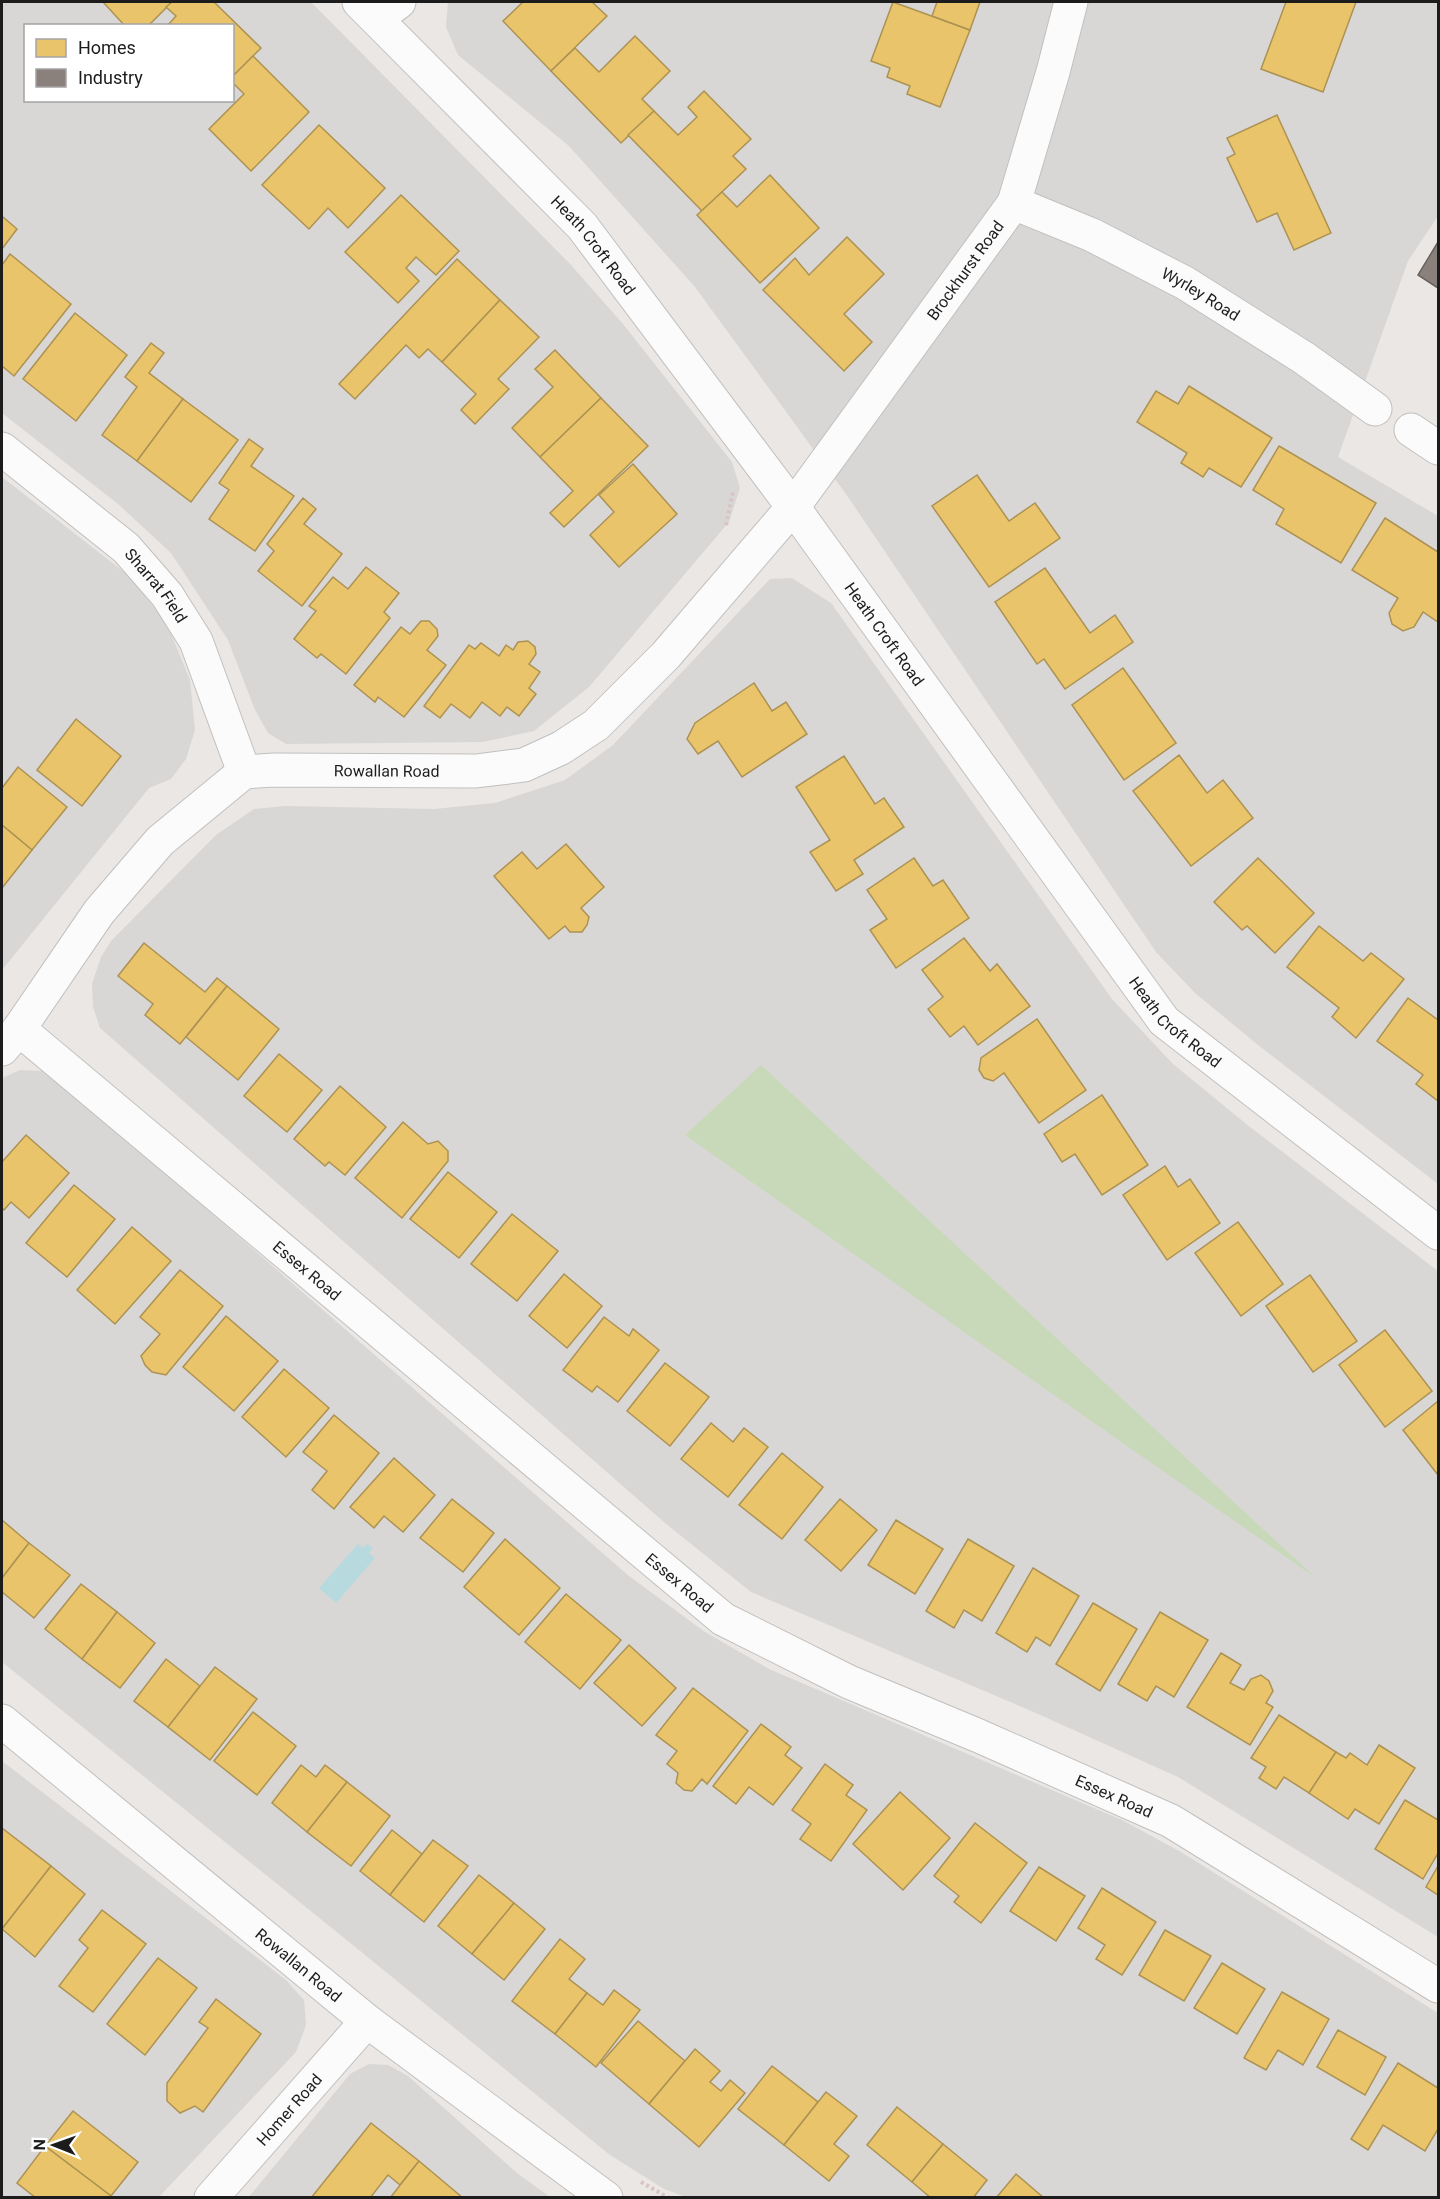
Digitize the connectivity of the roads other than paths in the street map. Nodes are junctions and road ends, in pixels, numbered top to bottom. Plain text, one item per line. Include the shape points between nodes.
1 (1071, 2) edge
2 (378, 7) edge
3 (1014, 203) junction
4 (1375, 409) dead end
5 (1411, 430) dead end
6 (1438, 448) edge
7 (2, 449) edge
8 (793, 507) junction
9 (244, 772) junction
10 (10, 1039) edge
11 (1438, 1233) edge
12 (2, 1721) edge
13 (1438, 1986) edge
14 (367, 2021) junction
15 (211, 2198) edge
16 (606, 2198) edge

1 - 3 street, Brockhurst Road
2 - 8 street, Heath Croft Road via 582,226
3 - 4 street, Wyrley Road via 1092,235 1185,283 1304,358
3 - 8 street, Brockhurst Road
5 - 6 street
7 - 9 street, Sharrat Field via 126,548 167,595 196,641
8 - 9 street, Rowallan Road via 666,655 596,725 561,748 524,765 476,771
8 - 11 street, Heath Croft Road via 1164,1021
9 - 10 street via 160,841 99,912
10 - 13 street, Essex Road via 723,1619 849,1682 1172,1821
12 - 14 street, Rowallan Road
14 - 15 street, Homer Road
14 - 16 street, Rowallan Road

